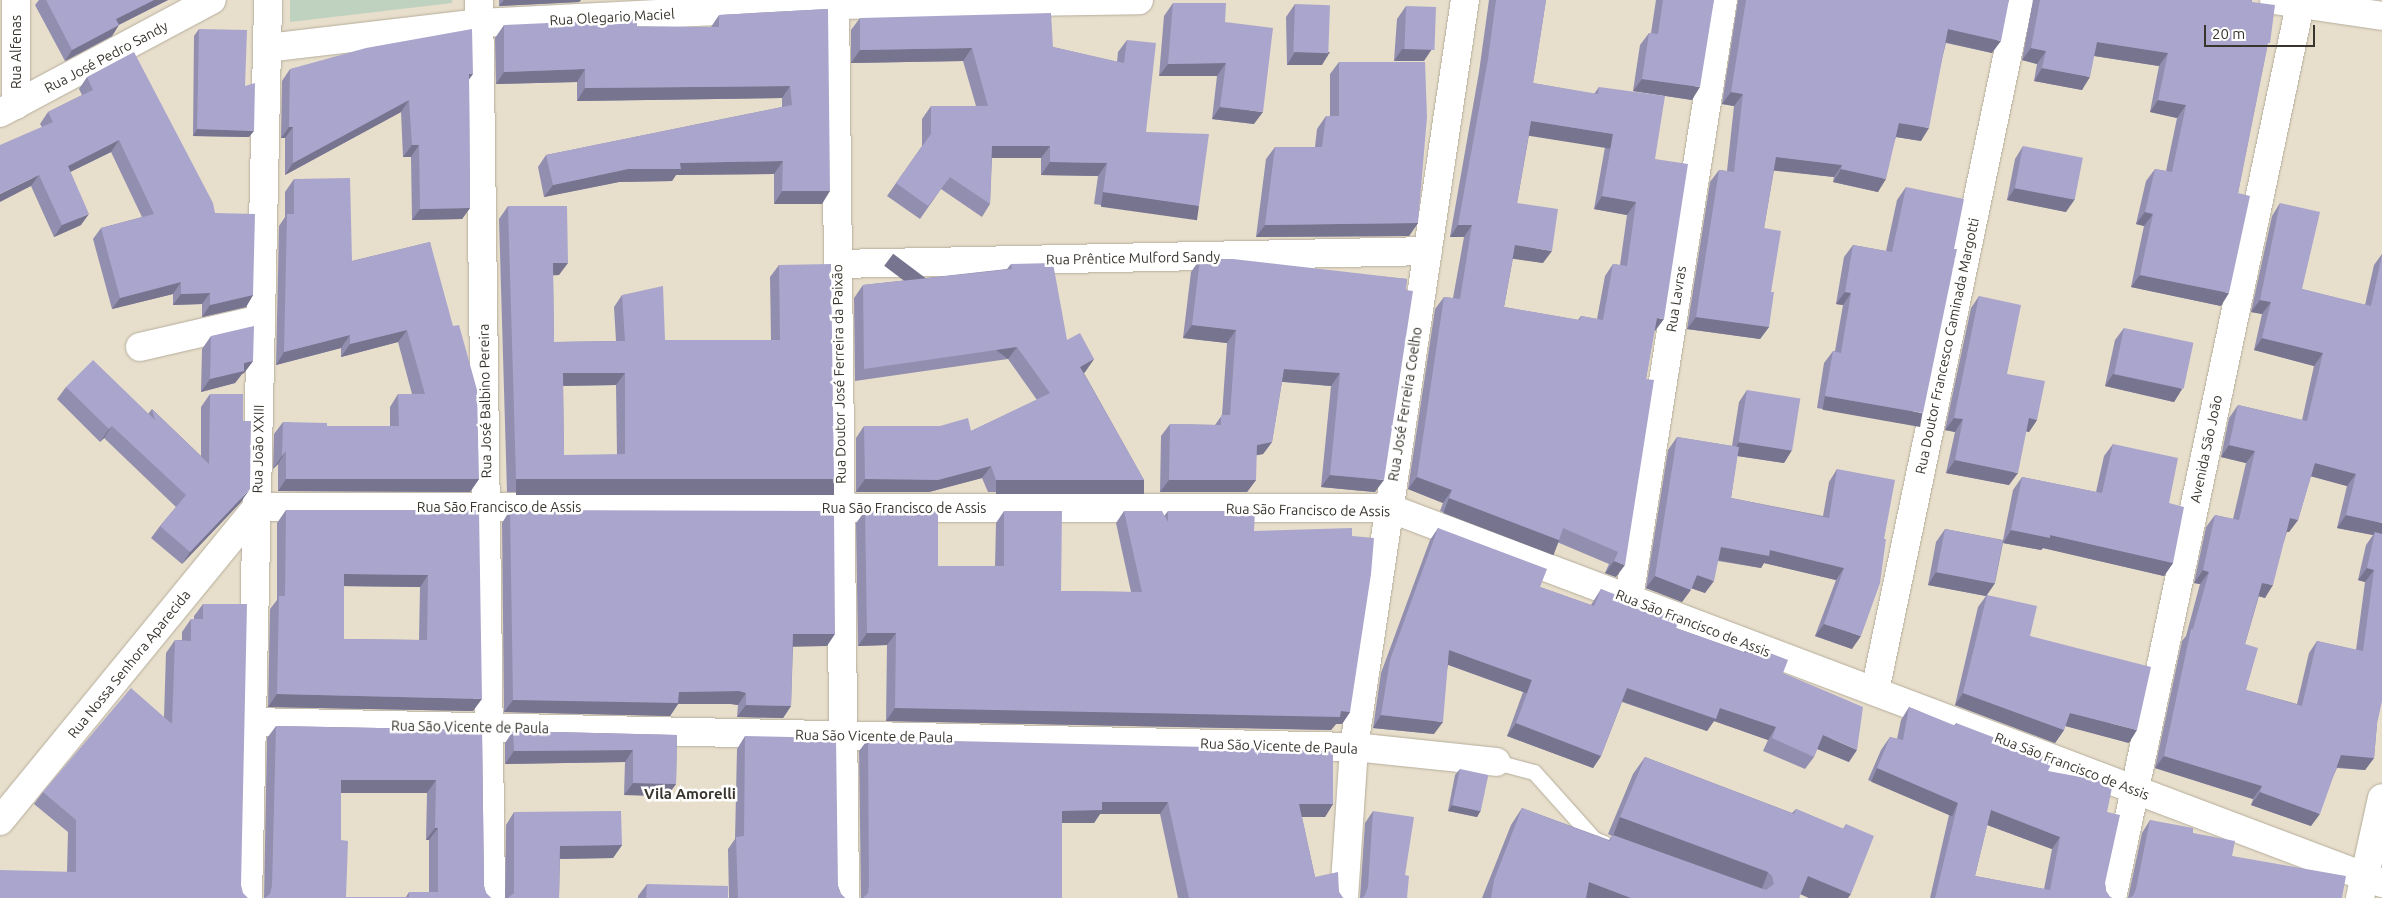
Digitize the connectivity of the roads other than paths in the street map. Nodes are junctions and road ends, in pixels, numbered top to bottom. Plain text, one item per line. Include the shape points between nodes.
1 (16, 0) edge
2 (212, 0) edge
3 (268, 0) edge
4 (1139, 0) edge
5 (1465, 0) edge
6 (1724, 0) edge
7 (2019, 0) edge
8 (2292, 1) edge
9 (835, 3) edge
10 (480, 12) edge
11 (2382, 16) edge
12 (267, 48) junction
13 (8, 109) edge
14 (1428, 251) junction
15 (838, 264) junction
16 (261, 319) junction
17 (140, 348) dead end
18 (257, 507) junction
19 (486, 507) junction
20 (841, 508) junction
21 (1389, 508) junction
22 (1629, 598) junction
23 (1875, 691) junction
24 (252, 722) junction
25 (489, 727) junction
26 (844, 735) junction
27 (1354, 747) junction
28 (1496, 762) joint
29 (2134, 789) junction
30 (2382, 798) edge
31 (0, 820) edge
32 (1622, 850) edge
33 (2369, 886) edge
34 (248, 898) edge
35 (491, 898) edge
36 (845, 898) edge
37 (1344, 898) edge
38 (2112, 898) edge

1 - 13 street, Rua Alfenas
2 - 13 street, Rua José Pedro Sandy
3 - 12 street, Rua João XXIII
4 - 9 street, Rua Olegario Maciel
5 - 14 street, Rua José Ferreira Coelho
6 - 22 street, Rua Lavras
7 - 23 street, Rua Doutor Francesco Caminada Margotti
8 - 11 street
8 - 29 street, Avenida São João
9 - 10 street, Rua Olegario Maciel
9 - 15 street, Rua Doutor José Ferreira da Paixão
10 - 12 street, Rua Olegario Maciel
10 - 19 street, Rua José Balbino Pereira
12 - 16 street, Rua João XXIII
14 - 15 street, Rua Prêntice Mulford Sandy
14 - 21 street, Rua José Ferreira Coelho
15 - 20 street, Rua Doutor José Ferreira da Paixão
16 - 17 street
16 - 18 street, Rua João XXIII
18 - 19 street, Rua São Francisco de Assis
18 - 24 street, Rua João XXIII
18 - 31 street, Rua Nossa Senhora Aparecida
19 - 20 street, Rua São Francisco de Assis
19 - 25 street, Rua José Balbino Pereira
20 - 21 street, Rua São Francisco de Assis
20 - 26 street, Rua Doutor José Ferreira da Paixão
21 - 22 street, Rua São Francisco de Assis
21 - 27 street, Rua José Ferreira Coelho
22 - 23 street, Rua São Francisco de Assis
23 - 29 street, Rua São Francisco de Assis
24 - 25 street, Rua São Vicente de Paula
24 - 34 street, Rua João XXIII
25 - 26 street, Rua São Vicente de Paula
25 - 35 street, Rua José Balbino Pereira
26 - 27 street, Rua São Vicente de Paula
26 - 36 street, Rua Doutor José Ferreira da Paixão
27 - 28 street, Rua São Vicente de Paula
27 - 37 street, Rua José Ferreira Coelho
28 - 32 lane via 1534,772 1594,839
29 - 33 street, Rua São Francisco de Assis
29 - 38 street, Avenida São João
30 - 33 street

